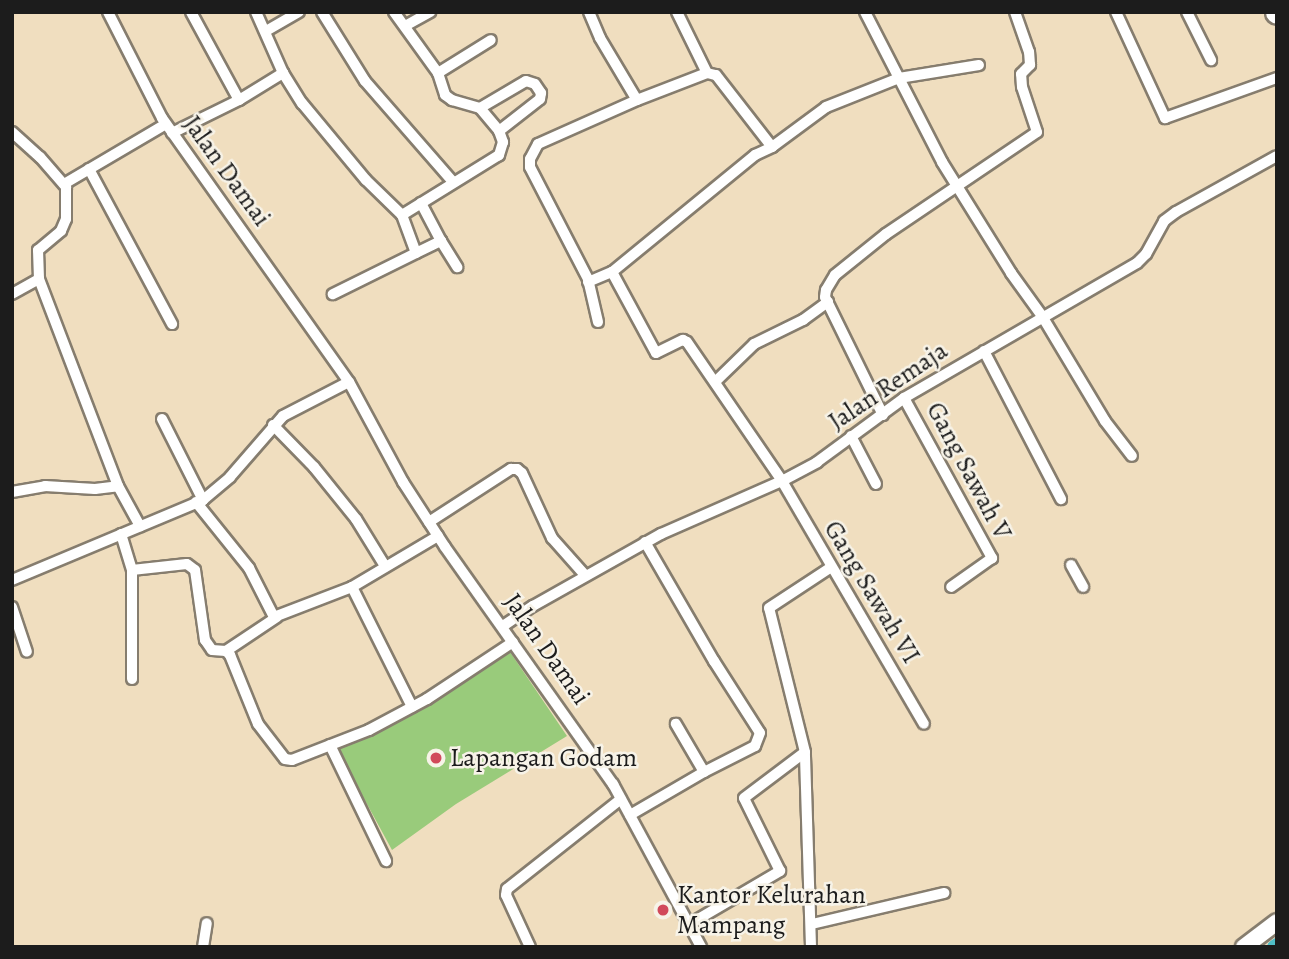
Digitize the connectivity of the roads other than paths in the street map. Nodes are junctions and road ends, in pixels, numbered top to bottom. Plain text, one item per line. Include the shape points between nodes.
1 (107, 12) edge
2 (191, 12) edge
3 (256, 12) edge
4 (299, 12) edge
5 (322, 12) edge
6 (394, 12) edge
7 (430, 12) edge
8 (589, 12) edge
9 (677, 12) edge
10 (865, 12) edge
11 (1015, 12) edge
12 (1116, 12) edge
13 (1187, 12) edge
14 (405, 26) junction
15 (266, 31) junction
16 (491, 40) dead end
17 (1211, 60) dead end
18 (979, 65) dead end
19 (283, 73) junction
20 (438, 73) junction
21 (707, 73) junction
22 (899, 78) junction
23 (1277, 78) edge
24 (239, 100) junction
25 (637, 100) junction
26 (480, 108) junction
27 (169, 129) junction
28 (499, 131) junction
29 (12, 132) edge
30 (772, 147) junction
31 (1277, 156) edge
32 (89, 169) junction
33 (453, 182) junction
34 (64, 184) junction
35 (959, 187) junction
36 (421, 203) junction
37 (402, 215) junction
38 (441, 241) junction
39 (416, 253) junction
40 (457, 267) dead end
41 (612, 272) junction
42 (39, 278) junction
43 (588, 282) junction
44 (12, 294) edge
45 (333, 294) dead end
46 (828, 302) junction
47 (1042, 316) junction
48 (598, 323) dead end
49 (172, 324) dead end
50 (984, 351) junction
51 (716, 381) junction
52 (349, 382) junction
53 (904, 398) junction
54 (883, 415) junction
55 (162, 419) dead end
56 (273, 425) junction
57 (851, 436) junction
58 (1132, 456) dead end
59 (782, 481) junction
60 (877, 484) dead end
61 (117, 486) junction
62 (12, 492) edge
63 (1062, 499) dead end
64 (199, 501) junction
65 (429, 522) junction
66 (140, 526) junction
67 (121, 534) junction
68 (438, 536) junction
69 (645, 542) junction
70 (1071, 565) dead end
71 (385, 566) junction
72 (830, 568) junction
73 (132, 570) junction
74 (585, 575) junction
75 (12, 580) edge
76 (352, 587) junction
77 (951, 587) dead end
78 (1083, 587) dead end
79 (12, 607) edge
80 (277, 617) junction
81 (503, 626) junction
82 (513, 642) junction
83 (226, 651) junction
84 (27, 653) dead end
85 (132, 679) dead end
86 (412, 707) junction
87 (676, 724) dead end
88 (924, 724) dead end
89 (330, 745) junction
90 (805, 752) junction
91 (704, 772) junction
92 (621, 799) junction
93 (630, 815) junction
94 (386, 861) dead end
95 (944, 893) dead end
96 (1277, 922) edge
97 (207, 923) dead end
98 (812, 924) junction
99 (688, 925) junction
100 (203, 947) edge
101 (530, 947) edge
102 (701, 947) edge
103 (811, 947) edge
104 (1244, 947) edge

1 - 27 street, Jalan Damai
2 - 24 street
3 - 15 street
4 - 15 street
5 - 33 street via 365,81
6 - 14 street
7 - 14 street
8 - 25 street
9 - 21 street
10 - 22 street
11 - 35 street via 1029,52 1030,65 1021,74 1022,87 1037,132
12 - 23 street via 1165,118
13 - 17 street
14 - 20 street
15 - 19 street
16 - 20 street
18 - 22 street
19 - 24 street
19 - 37 street via 328,136
20 - 26 street via 452,100
21 - 25 street
21 - 30 street via 723,81
22 - 30 street via 826,107
22 - 35 street
24 - 27 street
25 - 43 street via 538,144 530,159
26 - 28 street
26 - 28 street via 526,81 535,84 540,100
27 - 32 street
27 - 52 street, Jalan Damai
28 - 33 street via 503,142 499,155
29 - 34 street
30 - 41 street via 755,155
31 - 47 street, Jalan Remaja via 1176,212 1137,263
32 - 34 street
32 - 49 street
33 - 36 street
34 - 42 street via 66,219 61,231 38,250
35 - 46 street via 886,234 835,275 826,290
35 - 47 street
36 - 37 street
36 - 38 street
37 - 39 street
38 - 39 street
38 - 40 street
39 - 45 street
41 - 43 street
41 - 51 street, Gang Sawah VI via 654,351 683,340
42 - 44 street
42 - 61 street
43 - 48 street
46 - 51 street via 754,344
46 - 54 street
47 - 50 street, Jalan Remaja
47 - 58 street via 1105,421
50 - 53 street, Jalan Remaja
50 - 63 street
51 - 59 street, Gang Sawah VI
52 - 56 street
52 - 65 street, Jalan Damai
53 - 54 street, Jalan Remaja
53 - 77 street, Gang Sawah V via 992,558
54 - 57 street, Jalan Remaja
55 - 64 street
56 - 64 street via 230,477
56 - 71 street via 348,508
57 - 59 street, Jalan Remaja
57 - 60 street
59 - 69 street, Jalan Remaja
59 - 72 street, Gang Sawah VI
61 - 62 street via 45,486
61 - 66 street
64 - 66 street
64 - 80 street via 249,568 271,615
65 - 68 street, Jalan Damai
65 - 74 street via 517,469 552,538
66 - 67 street
67 - 73 street
67 - 75 street
68 - 71 street
68 - 81 street, Jalan Damai
69 - 74 street, Jalan Remaja
69 - 91 street via 760,733 755,746
70 - 78 street
71 - 76 street
72 - 88 street, Gang Sawah VI
72 - 90 street via 769,608
73 - 83 street via 192,566 205,640 212,650
73 - 85 street
74 - 81 street, Jalan Remaja
76 - 80 street
76 - 86 street
79 - 84 street
80 - 83 street
81 - 82 street, Jalan Damai
82 - 86 street
82 - 92 street, Jalan Damai
83 - 89 street via 258,724 285,759
86 - 89 street
87 - 91 street
89 - 94 street
90 - 98 street
90 - 99 street via 744,798 780,871
91 - 93 street
92 - 93 street, Jalan Damai
92 - 101 street via 508,889 506,895
93 - 99 street, Jalan Damai
95 - 98 street
96 - 104 main road
97 - 100 street
98 - 103 street
99 - 102 street, Jalan Damai

